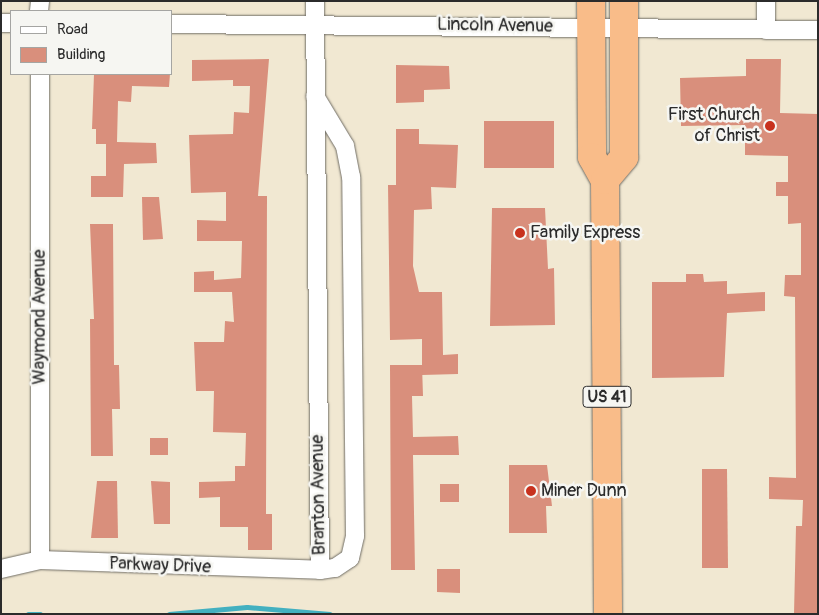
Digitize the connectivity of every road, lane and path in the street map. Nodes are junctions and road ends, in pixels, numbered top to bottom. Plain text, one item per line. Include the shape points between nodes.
1 (315, 1) edge
2 (766, 1) edge
3 (591, 14) edge
4 (624, 14) edge
5 (172, 24) edge
6 (315, 24) junction
7 (766, 30) junction
8 (818, 30) edge
9 (40, 75) edge
10 (316, 96) junction
11 (605, 180) junction
12 (40, 560) junction
13 (1, 569) edge
14 (320, 570) junction
15 (608, 614) edge

1 - 6 street, Branton Avenue
2 - 7 street
3 - 4 street, Lincoln Avenue
3 - 6 street, Lincoln Avenue
3 - 11 highway, US 41 via 592,157
4 - 7 street, Lincoln Avenue
4 - 11 highway via 624,157
5 - 6 street, Lincoln Avenue
6 - 10 street, Branton Avenue
7 - 8 street, Lincoln Avenue
9 - 12 street, Waymond Avenue
10 - 14 street, Branton Avenue
10 - 14 street, Branton Avenue via 345,146 351,177 355,536 350,558 335,568
11 - 15 highway, US 41
12 - 13 street, Parkway Drive
12 - 14 street, Parkway Drive

